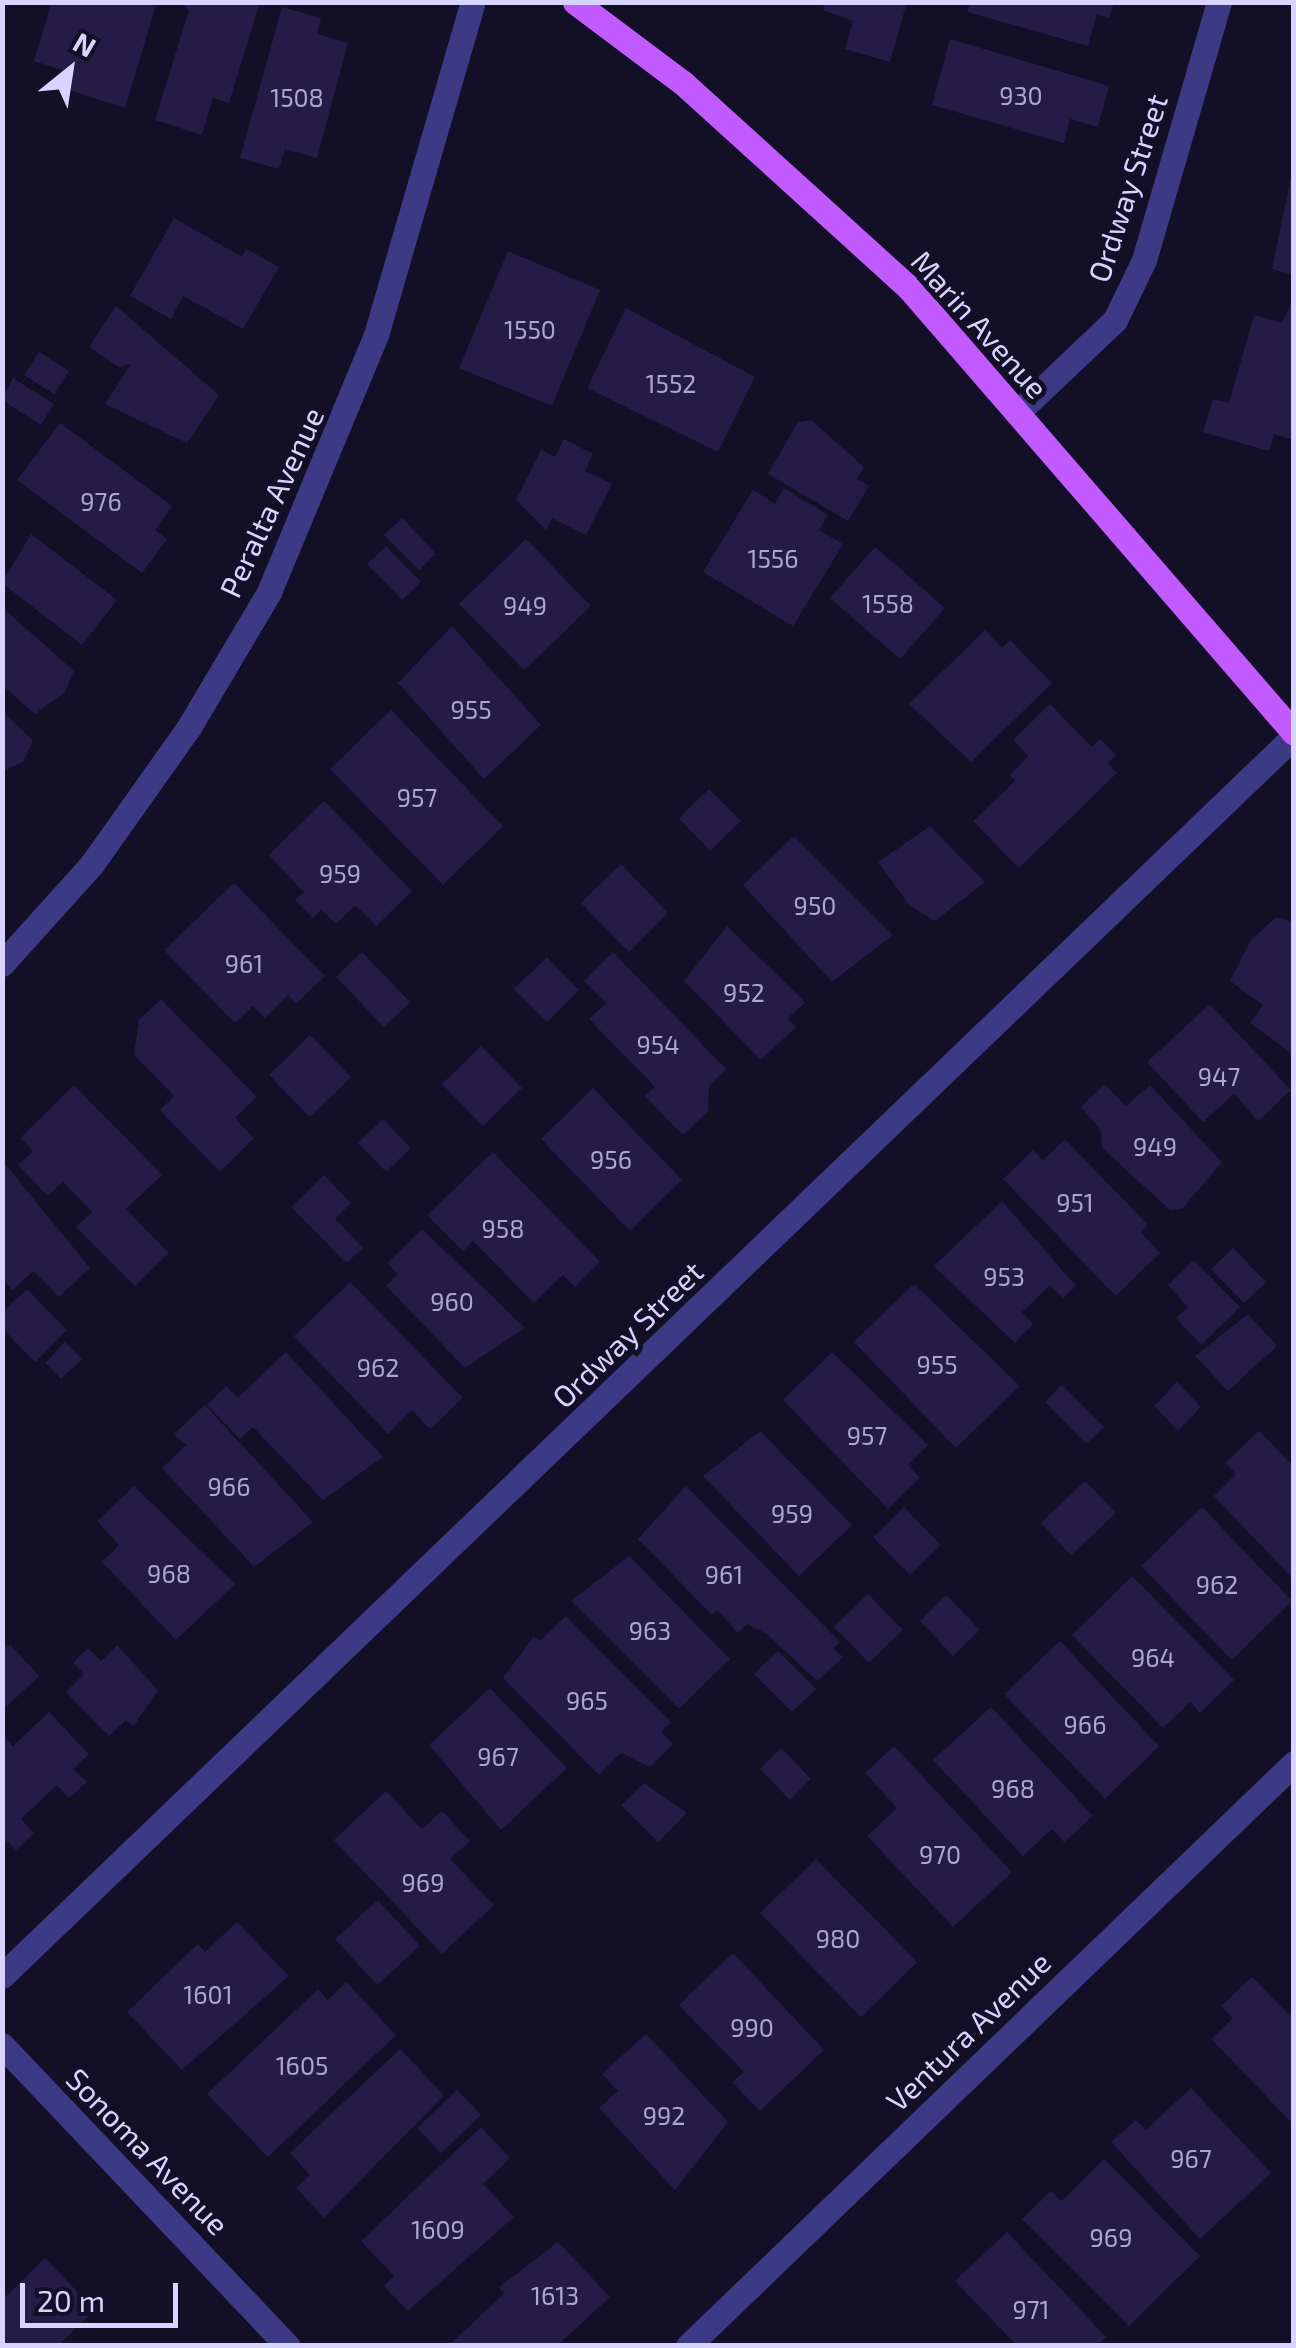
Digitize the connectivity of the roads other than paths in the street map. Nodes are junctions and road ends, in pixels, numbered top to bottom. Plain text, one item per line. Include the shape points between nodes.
1 (473, 2) edge
2 (576, 2) edge
3 (1219, 2) edge
4 (1017, 413) junction
5 (1294, 735) edge
6 (2, 964) edge
7 (1294, 1763) edge
8 (2, 1976) edge
9 (2, 2045) edge
10 (288, 2346) edge
11 (688, 2346) edge

1 - 6 street, Peralta Avenue via 376,335 269,592 92,864
2 - 4 main road, Marin Avenue via 802,186 908,288
3 - 4 street, Ordway Street via 1144,260 1115,320
4 - 5 main road, Marin Avenue
5 - 8 street, Ordway Street
7 - 11 street, Ventura Avenue
9 - 10 street, Sonoma Avenue

